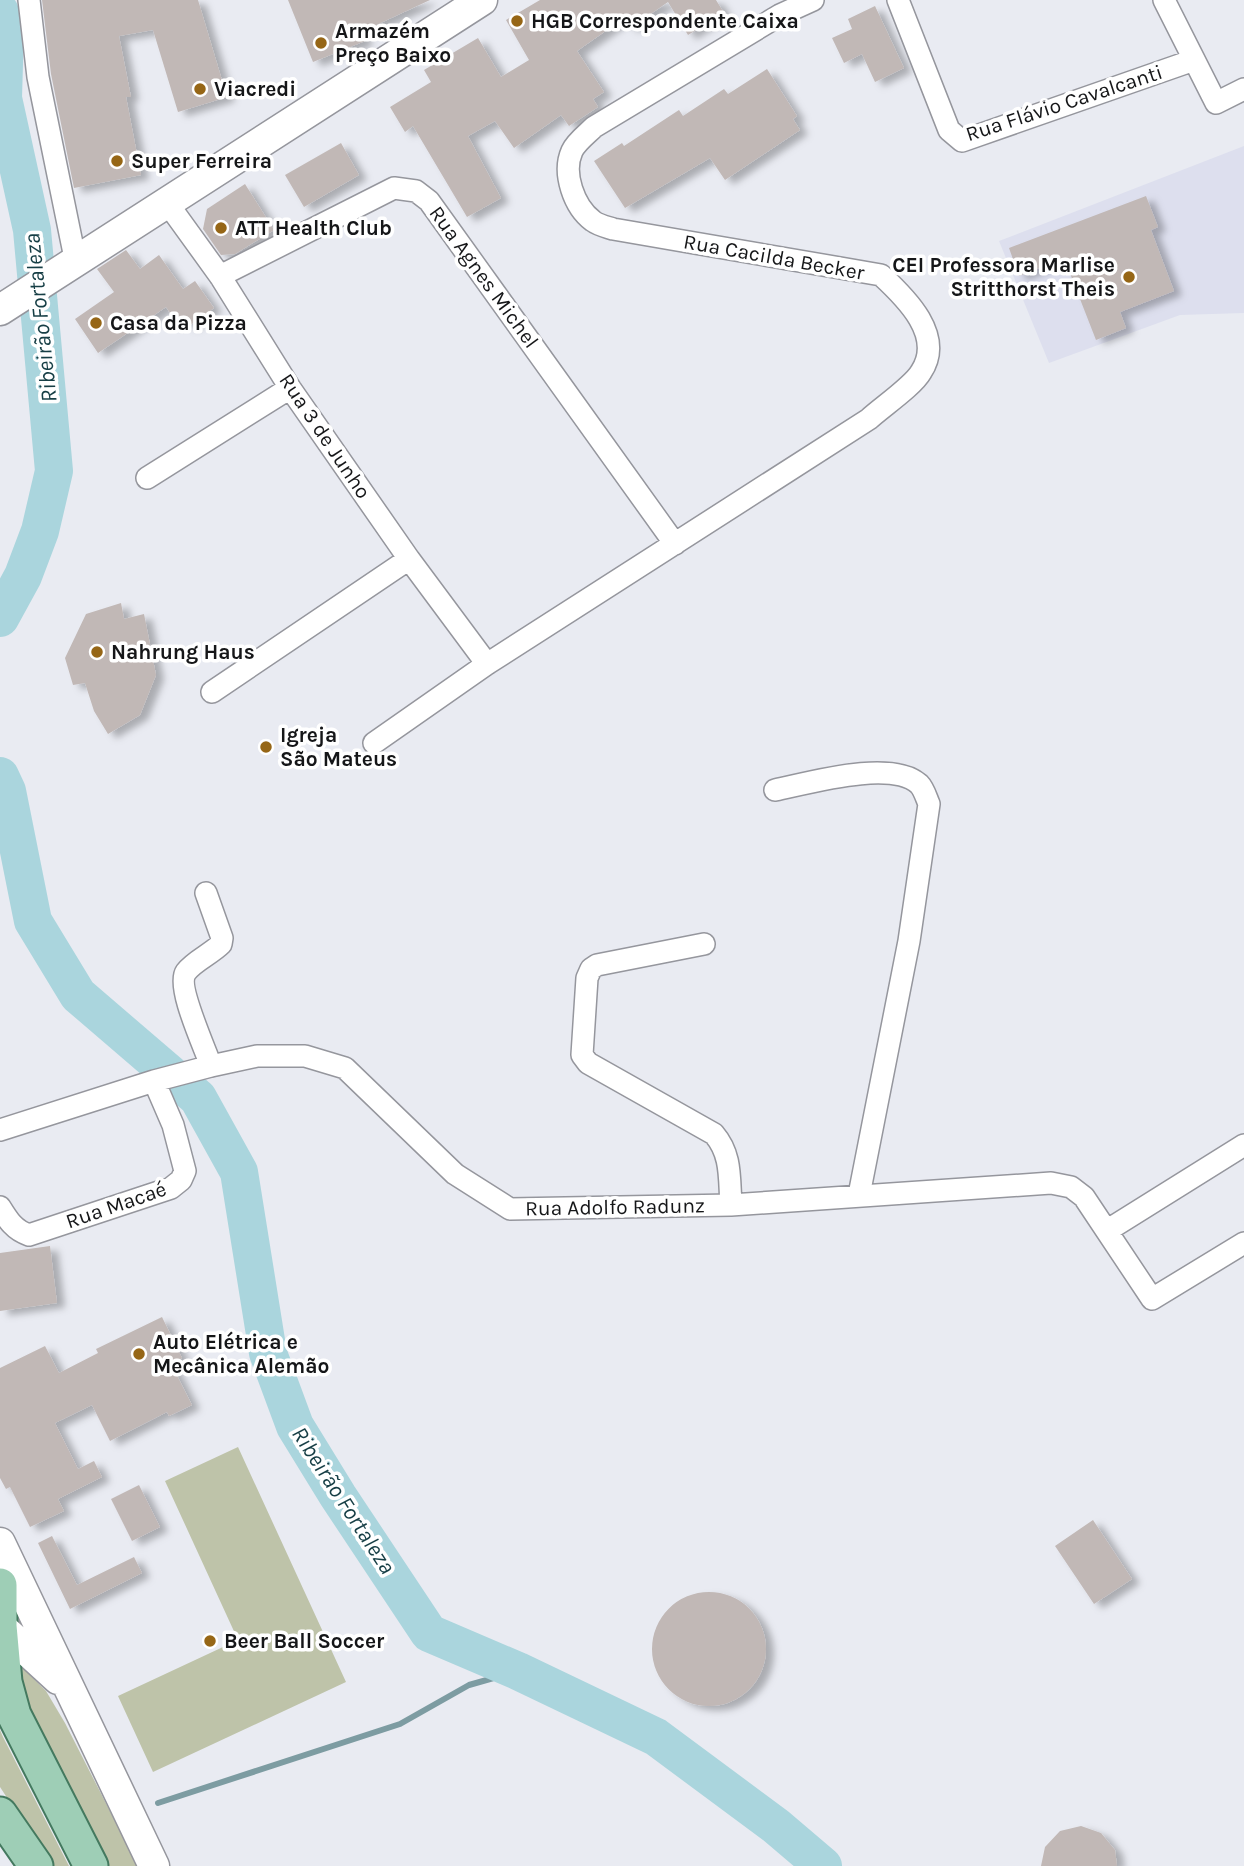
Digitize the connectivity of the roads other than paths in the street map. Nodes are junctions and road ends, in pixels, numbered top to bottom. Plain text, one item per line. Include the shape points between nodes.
1 (29, 0) edge
2 (482, 0) edge
3 (813, 0) edge
4 (898, 0) edge
5 (1164, 0) edge
6 (1194, 60) junction
7 (1244, 89) edge
8 (168, 204) junction
9 (67, 268) junction
10 (220, 276) junction
11 (6, 306) edge
12 (290, 388) junction
13 (148, 478) dead end
14 (675, 544) junction
15 (409, 559) junction
16 (487, 664) junction
17 (212, 692) dead end
18 (374, 743) dead end
19 (775, 790) dead end
20 (206, 893) dead end
21 (704, 944) dead end
22 (202, 1068) junction
23 (158, 1080) junction
24 (0, 1130) edge
25 (1244, 1145) edge
26 (859, 1195) junction
27 (731, 1205) junction
28 (0, 1207) edge
29 (1108, 1230) junction
30 (1244, 1243) edge
31 (0, 1543) edge
32 (0, 1585) edge
33 (0, 1626) edge
34 (71, 1692) junction
35 (0, 1814) edge
36 (36, 1866) edge
37 (91, 1866) edge
38 (154, 1866) edge

1 - 9 street
2 - 8 street
3 - 14 street, Rua Cacilda Becker via 780,15 594,127 573,149 569,179 580,206 593,221 613,229 881,275 908,300 924,327 929,353 921,373 869,419
4 - 6 street, Rua Flávio Cavalcanti via 949,130 962,141
5 - 6 street
6 - 7 street via 1216,103
8 - 9 street
8 - 10 street, Rua 3 de Junho
9 - 11 street
10 - 12 street, Rua 3 de Junho
10 - 14 street, Rua Agnes Michel via 394,188 416,191 429,201
12 - 13 street
12 - 15 street, Rua 3 de Junho
14 - 16 street, Rua Cacilda Becker
15 - 16 street, Rua 3 de Junho
15 - 17 street
16 - 18 street, Rua Cacilda Becker
19 - 26 street via 867,772 909,777 922,786 929,804 909,941
20 - 22 street via 221,944 188,970 182,981
21 - 27 street via 591,969 582,1055 588,1063 722,1143 729,1157
22 - 23 street, Rua Adolfo Radunz
22 - 27 street, Rua Adolfo Radunz via 257,1055 305,1056 345,1068 454,1174 510,1209
23 - 24 street, Rua Adolfo Radunz
23 - 28 street, Rua Macaé via 185,1171 181,1180 171,1188 29,1235 8,1221
25 - 29 street
26 - 27 street, Rua Adolfo Radunz
26 - 29 street, Rua Adolfo Radunz via 1051,1183 1071,1187 1084,1196
29 - 30 street, Rua Adolfo Radunz via 1152,1299
31 - 34 street
32 - 33 main road
33 - 34 street
33 - 37 main road via 5,1682 14,1715
34 - 38 street
35 - 36 main road

